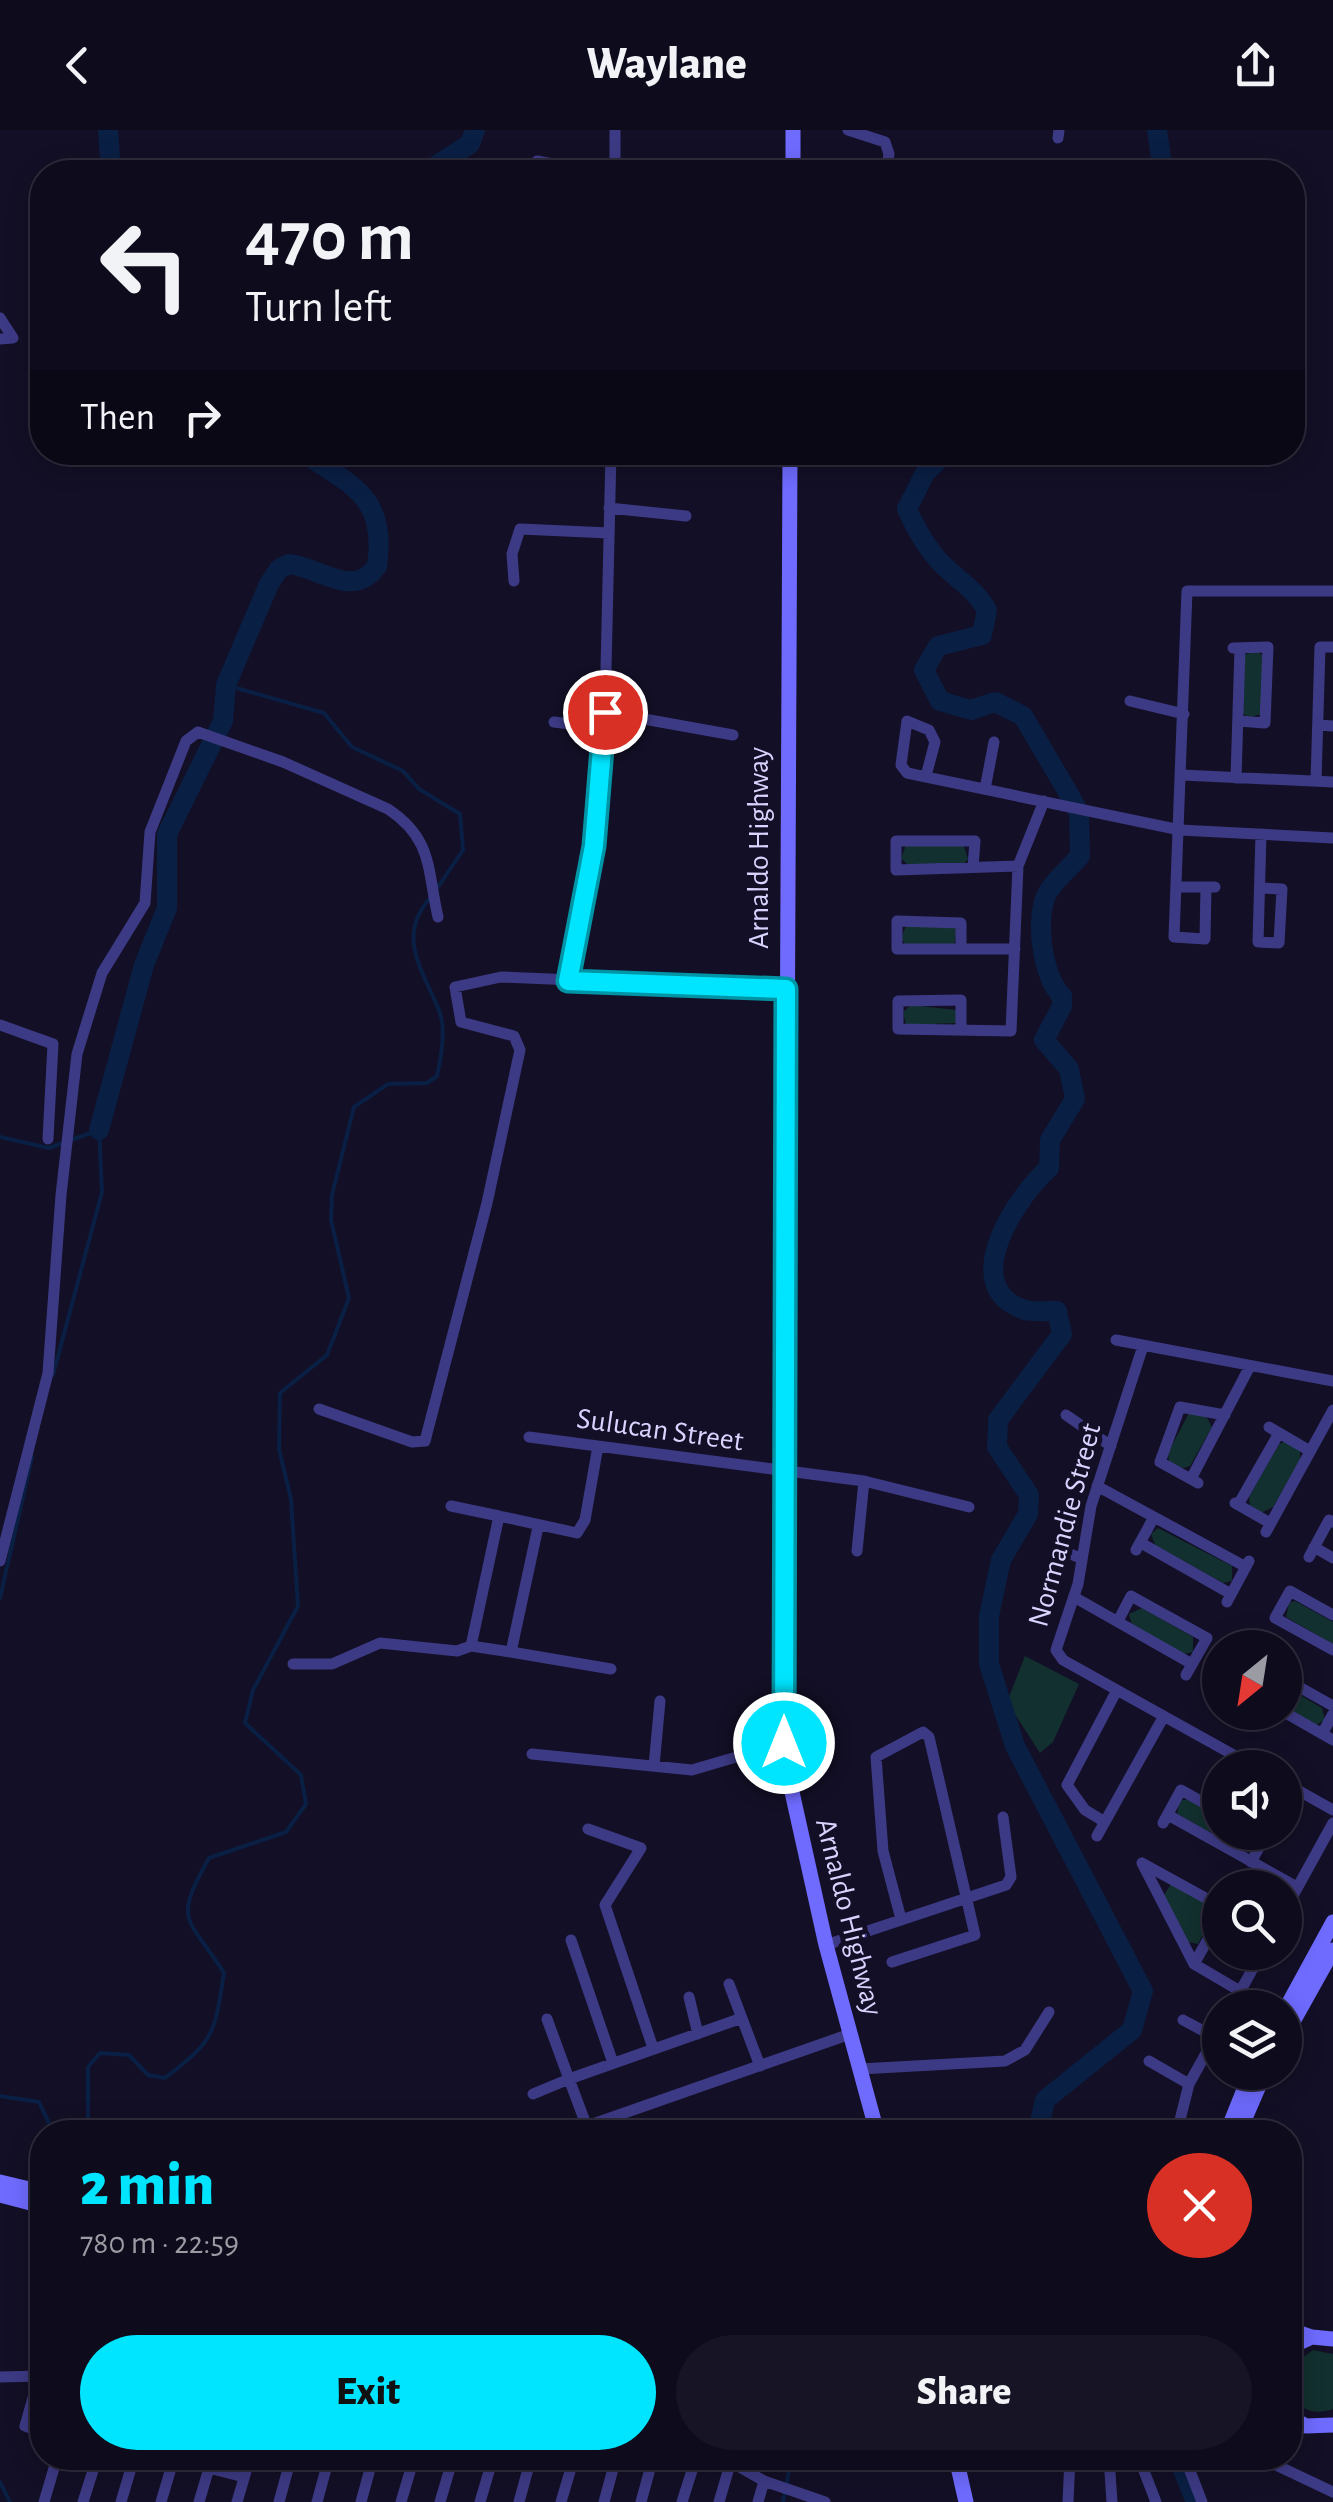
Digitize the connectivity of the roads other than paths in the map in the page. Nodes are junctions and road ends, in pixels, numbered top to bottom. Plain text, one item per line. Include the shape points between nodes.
1 (615, 130) edge
2 (793, 130) edge
3 (848, 130) edge
4 (615, 160) edge
5 (793, 160) edge
6 (888, 160) edge
7 (0, 318) edge
8 (0, 339) edge
9 (610, 465) edge
10 (790, 465) edge
11 (610, 508) junction
12 (686, 516) dead end
13 (609, 532) junction
14 (514, 581) dead end
15 (1333, 590) edge
16 (1333, 647) edge
17 (1130, 702) dead end
18 (605, 712) junction
19 (1184, 714) junction
20 (554, 722) dead end
21 (1238, 722) junction
22 (1318, 725) junction
23 (1333, 726) edge
24 (603, 728) junction
25 (733, 735) dead end
26 (994, 742) dead end
27 (1182, 775) junction
28 (926, 776) junction
29 (1236, 778) junction
30 (1316, 781) junction
31 (1333, 782) edge
32 (984, 788) junction
33 (1044, 801) junction
34 (1180, 830) junction
35 (1262, 834) junction
36 (1333, 838) edge
37 (1018, 866) junction
38 (973, 867) junction
39 (1179, 887) junction
40 (1260, 888) junction
41 (438, 917) dead end
42 (961, 948) junction
43 (1014, 948) junction
44 (568, 981) junction
45 (786, 989) junction
46 (0, 1025) edge
47 (960, 1030) junction
48 (48, 1139) dead end
49 (1116, 1340) dead end
50 (1144, 1346) junction
51 (1250, 1366) junction
52 (1333, 1380) edge
53 (319, 1409) dead end
54 (1333, 1410) edge
55 (1066, 1414) dead end
56 (1225, 1415) junction
57 (529, 1437) dead end
58 (598, 1446) junction
59 (1110, 1446) junction
60 (1310, 1451) junction
61 (784, 1472) junction
62 (864, 1481) junction
63 (1097, 1486) junction
64 (451, 1506) dead end
65 (969, 1507) dead end
66 (499, 1516) junction
67 (1154, 1517) junction
68 (1333, 1522) edge
69 (538, 1528) junction
70 (1059, 1549) dead end
71 (856, 1551) dead end
72 (1080, 1558) junction
73 (1333, 1558) edge
74 (0, 1561) edge
75 (1074, 1596) junction
76 (1333, 1614) edge
77 (1118, 1622) junction
78 (471, 1646) junction
79 (1333, 1650) edge
80 (511, 1652) junction
81 (293, 1664) dead end
82 (610, 1669) dead end
83 (1302, 1689) edge
84 (1117, 1690) junction
85 (660, 1701) dead end
86 (1333, 1706) edge
87 (1333, 1714) edge
88 (1164, 1716) junction
89 (1302, 1722) edge
90 (1328, 1737) edge
91 (1224, 1750) edge
92 (532, 1754) dead end
93 (785, 1758) junction
94 (654, 1766) junction
95 (1302, 1793) edge
96 (1202, 1802) edge
97 (1333, 1810) edge
98 (1003, 1817) dead end
99 (1105, 1822) junction
100 (1333, 1823) edge
101 (588, 1829) dead end
102 (1097, 1836) dead end
103 (1202, 1837) edge
104 (1227, 1850) edge
105 (1258, 1850) edge
106 (1251, 1862) junction
107 (1265, 1870) edge
108 (1302, 1881) edge
109 (968, 1896) junction
110 (1202, 1896) edge
111 (900, 1919) junction
112 (1333, 1922) edge
113 (570, 1940) dead end
114 (826, 1945) junction
115 (1202, 1950) edge
116 (1333, 1950) edge
117 (892, 1962) dead end
118 (1194, 1964) junction
119 (730, 1984) dead end
120 (1238, 1990) edge
121 (1296, 1990) edge
122 (688, 1997) dead end
123 (1302, 2006) edge
124 (1050, 2012) dead end
125 (742, 2018) junction
126 (547, 2019) dead end
127 (1182, 2020) dead end
128 (1202, 2027) edge
129 (698, 2034) junction
130 (850, 2034) junction
131 (653, 2048) junction
132 (1202, 2060) edge
133 (1149, 2061) dead end
134 (613, 2063) junction
135 (760, 2066) junction
136 (860, 2069) junction
137 (569, 2079) junction
138 (1189, 2084) junction
139 (1244, 2090) edge
140 (1258, 2090) edge
141 (534, 2094) dead end
142 (585, 2120) edge
143 (604, 2120) edge
144 (874, 2120) edge
145 (1180, 2120) edge
146 (1232, 2120) edge
147 (1245, 2120) edge
148 (0, 2182) edge
149 (30, 2189) edge
150 (0, 2195) edge
151 (30, 2203) edge
152 (1302, 2334) edge
153 (1312, 2337) junction
154 (1333, 2339) edge
155 (1302, 2342) edge
156 (30, 2373) edge
157 (0, 2377) edge
158 (30, 2407) edge
159 (1302, 2424) edge
160 (30, 2428) edge
161 (1329, 2430) edge
162 (53, 2470) edge
163 (93, 2470) edge
164 (130, 2470) edge
165 (169, 2470) edge
166 (208, 2470) edge
167 (227, 2470) edge
168 (246, 2470) edge
169 (288, 2470) edge
170 (325, 2470) edge
171 (369, 2470) edge
172 (410, 2470) edge
173 (449, 2470) edge
174 (489, 2470) edge
175 (528, 2470) edge
176 (570, 2470) edge
177 (613, 2470) edge
178 (650, 2470) edge
179 (692, 2470) edge
180 (725, 2470) edge
181 (746, 2470) edge
182 (959, 2470) edge
183 (1069, 2470) edge
184 (1109, 2470) edge
185 (1144, 2470) edge
186 (1190, 2470) edge
187 (1286, 2470) edge
188 (244, 2477) junction
189 (764, 2480) junction
190 (1333, 2492) edge
191 (44, 2502) edge
192 (83, 2502) edge
193 (121, 2502) edge
194 (161, 2502) edge
195 (199, 2502) edge
196 (237, 2502) edge
197 (279, 2502) edge
198 (316, 2502) edge
199 (360, 2502) edge
200 (400, 2502) edge
201 (440, 2502) edge
202 (480, 2502) edge
203 (519, 2502) edge
204 (561, 2502) edge
205 (604, 2502) edge
206 (641, 2502) edge
207 (682, 2502) edge
208 (719, 2502) edge
209 (758, 2502) edge
210 (825, 2502) edge
211 (966, 2502) edge
212 (1068, 2502) edge
213 (1112, 2502) edge
214 (1156, 2502) edge
215 (1202, 2502) edge

1 - 4 street
2 - 5 main road
3 - 6 street via 885,142
7 - 8 street via 14,338
9 - 11 street
10 - 45 main road, Arnaldo Highway
11 - 12 street
11 - 13 street
13 - 14 street via 520,528 512,554
13 - 18 street
15 - 19 street via 1187,591
16 - 22 street via 1320,647
17 - 19 street
18 - 24 street
18 - 25 street
19 - 27 street
20 - 24 street
21 - 21 street via 1236,648 1268,648 1266,722
21 - 29 street
22 - 23 street
22 - 30 street
24 - 44 street via 594,846
26 - 32 street
27 - 29 street
27 - 34 street
28 - 28 street via 935,742 929,730 907,721 900,765
28 - 32 street
29 - 30 street
30 - 31 street
32 - 33 street
33 - 34 street
33 - 37 street
34 - 35 street
34 - 39 street
35 - 36 street
35 - 40 street
37 - 38 street
37 - 43 street
38 - 38 street via 975,841 896,841 896,870
39 - 39 street via 1174,937 1204,939 1211,887
40 - 40 street via 1258,942 1279,944 1282,889
41 - 74 street via 424,843 409,822 242,745 198,732 186,741 150,832 145,903 102,973 77,1054 48,1373
42 - 42 street via 897,948 897,921 961,922
42 - 43 street
43 - 47 street via 1012,1031
44 - 45 street
44 - 53 street via 501,977 453,990 461,1022 514,1036 520,1050 426,1441
45 - 61 main road, Arnaldo Highway
46 - 48 street via 53,1044
47 - 47 street via 898,1029 898,1001 961,1000
49 - 50 street
50 - 51 street
50 - 59 street, Normandie Street
51 - 52 street
51 - 56 street
54 - 60 street
55 - 59 street
56 - 56 street via 1194,1481 1160,1462 1180,1407
57 - 58 street, Sulucan Street
58 - 61 street, Sulucan Street
58 - 69 street via 582,1529
59 - 63 street, Normandie Street
60 - 60 street via 1268,1527 1236,1504 1274,1430
61 - 62 street, Sulucan Street
61 - 93 main road, Arnaldo Highway
62 - 65 street, Sulucan Street
62 - 71 street
63 - 67 street
63 - 72 street, Normandie Street
64 - 66 street
66 - 69 street
66 - 78 street
67 - 67 street via 1138,1547 1229,1598 1248,1564
68 - 73 street via 1312,1552
69 - 80 street
70 - 72 street
72 - 75 street, Normandie Street
75 - 77 street
75 - 84 street, Normandie Street via 1056,1650
76 - 79 street via 1290,1591 1275,1618
77 - 77 street via 1189,1669 1207,1638 1131,1596
78 - 80 street
78 - 81 street via 457,1651 380,1643 332,1664
80 - 82 street
83 - 86 street
84 - 88 street
84 - 99 street via 1067,1785 1085,1810
85 - 94 street
87 - 90 street
88 - 91 street
88 - 99 street
89 - 90 street
92 - 94 street
93 - 94 street via 706,1768
93 - 114 main road, Arnaldo Highway
95 - 97 street
96 - 103 street via 1181,1790 1166,1819
98 - 109 street via 1010,1882
99 - 102 street
100 - 108 street
101 - 131 street via 641,1848 606,1905
104 - 106 street
105 - 106 street
106 - 107 street
109 - 111 street
109 - 111 street via 929,1737 920,1732 876,1757 883,1851
109 - 117 street via 975,1935
110 - 118 street via 1142,1863
111 - 114 street
112 - 121 main road
113 - 134 street
114 - 130 main road, Arnaldo Highway
115 - 118 street
116 - 123 main road
118 - 120 street
119 - 125 street
122 - 129 street
124 - 136 street via 1025,2050 1005,2061
125 - 129 street
125 - 135 street
126 - 137 street
127 - 128 street
129 - 131 street
130 - 135 street
130 - 136 main road, Arnaldo Highway
131 - 134 street
132 - 138 street
133 - 138 street
134 - 137 street
135 - 143 street
136 - 144 main road, Arnaldo Highway
137 - 141 street
137 - 142 street
138 - 145 street
139 - 146 main road
140 - 147 main road
148 - 149 main road
150 - 151 main road
152 - 153 main road
153 - 154 main road
153 - 155 main road
156 - 157 street
158 - 160 street via 24,2426
159 - 161 main road
162 - 191 street
163 - 192 street
164 - 193 street
165 - 194 street
166 - 195 street
167 - 188 street
168 - 188 street
169 - 197 street
170 - 198 street
171 - 199 street
172 - 200 street
173 - 201 street
174 - 202 street
175 - 203 street
176 - 204 street
177 - 205 street
178 - 206 street
179 - 207 street
180 - 208 street
181 - 189 street
182 - 211 main road
183 - 212 street
184 - 213 street
185 - 214 street
186 - 215 street
187 - 190 street
188 - 196 street
189 - 209 street
189 - 210 street

